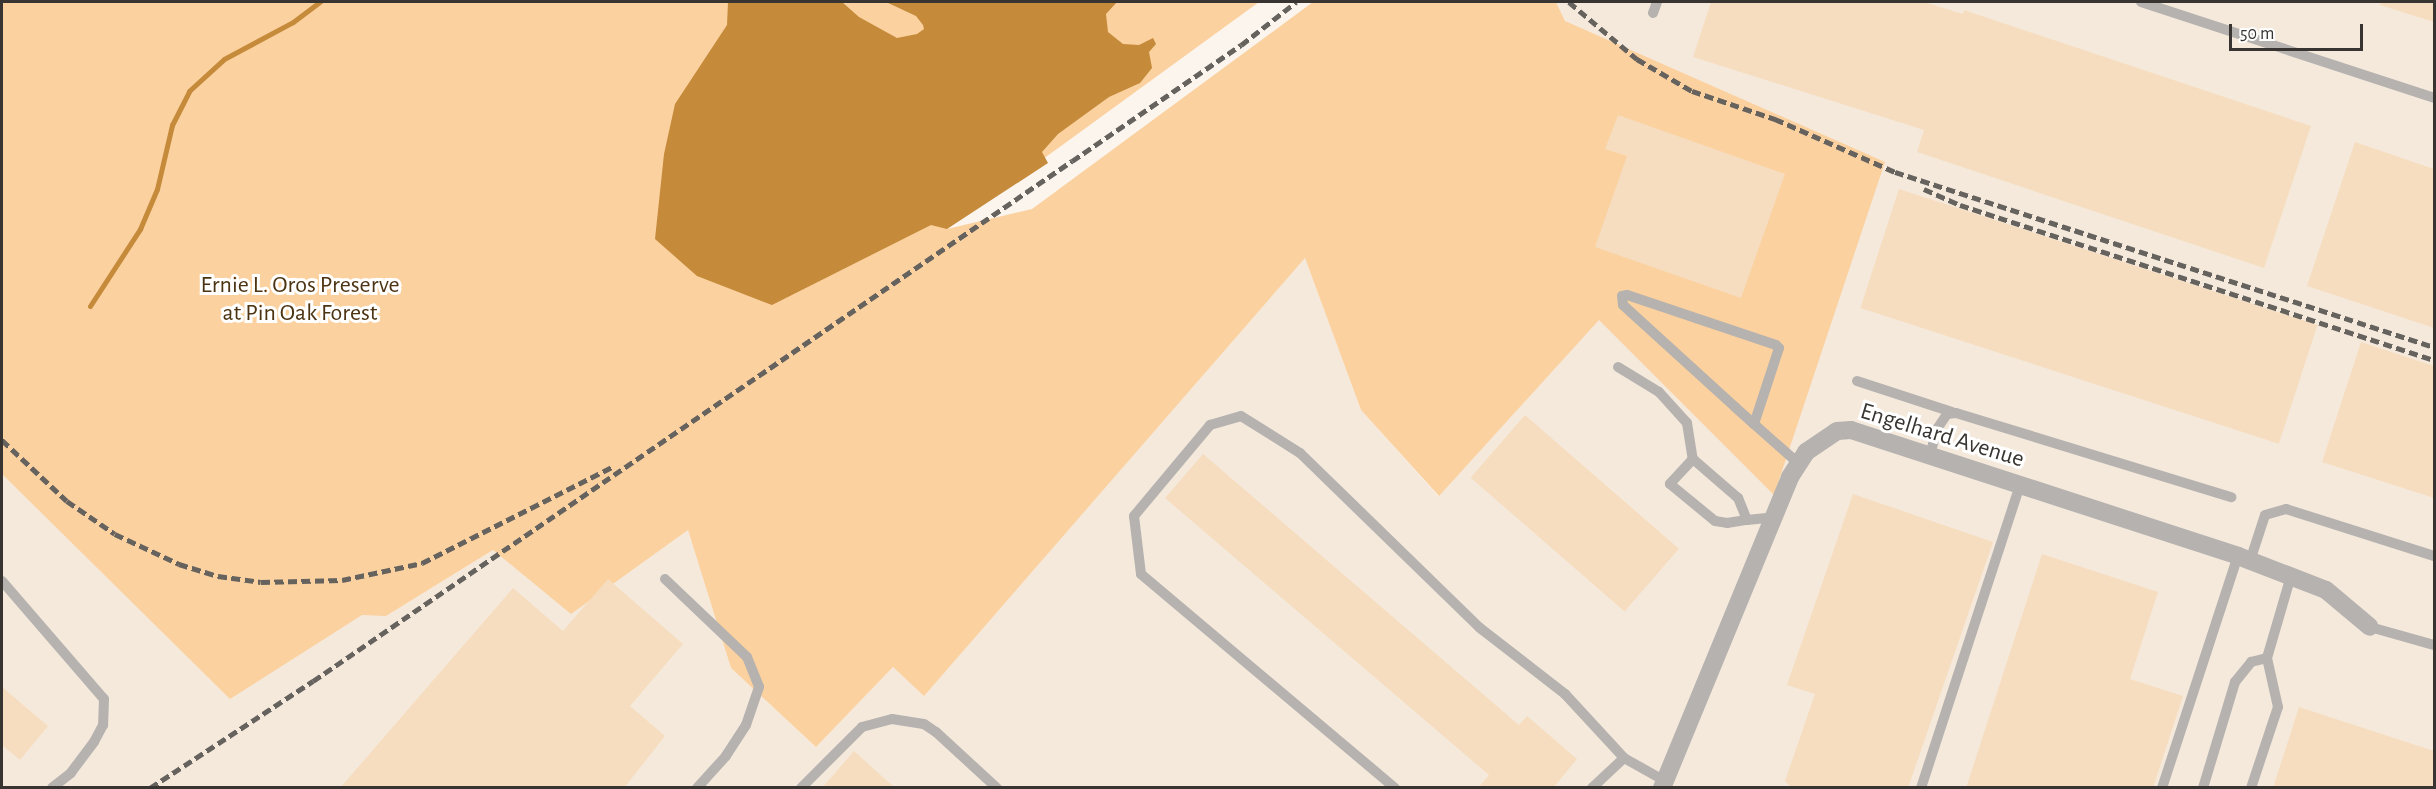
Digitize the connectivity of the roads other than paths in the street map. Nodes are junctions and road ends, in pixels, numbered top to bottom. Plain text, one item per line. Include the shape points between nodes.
1 (1657, 2) edge
2 (2141, 2) edge
3 (1653, 13) dead end
4 (2434, 98) edge
5 (1618, 367) dead end
6 (1857, 381) dead end
7 (1952, 412) junction
8 (1754, 424) junction
9 (1930, 455) junction
10 (1693, 459) junction
11 (1798, 464) junction
12 (2020, 485) junction
13 (2231, 497) dead end
14 (1774, 517) junction
15 (1747, 520) junction
16 (2434, 556) edge
17 (2244, 559) junction
18 (2291, 576) junction
19 (665, 579) dead end
20 (2, 581) edge
21 (2370, 627) joint
22 (2434, 645) edge
23 (2267, 658) junction
24 (1624, 758) junction
25 (1664, 784) edge
26 (52, 788) edge
27 (697, 788) edge
28 (801, 788) edge
29 (997, 788) edge
30 (1395, 788) edge
31 (1593, 788) edge
32 (1921, 788) edge
33 (2162, 788) edge
34 (2203, 788) edge
35 (2252, 788) edge

1 - 3 lane
2 - 4 lane
5 - 10 lane via 1659,392 1687,423
6 - 7 lane
7 - 9 lane via 1937,429
7 - 13 lane
8 - 8 lane via 1623,305 1622,296 1776,345 1779,348
8 - 11 lane
9 - 11 street, Engelhard Avenue via 1851,430 1821,440
9 - 12 street, Engelhard Avenue
10 - 15 lane via 1738,498
10 - 15 lane via 1670,484 1715,522
11 - 14 street, Engelhard Avenue
12 - 17 street, Engelhard Avenue
12 - 32 lane
14 - 15 lane
14 - 25 street, Engelhard Avenue
16 - 17 lane via 2286,509 2265,515
17 - 18 street, Engelhard Avenue
17 - 33 lane
18 - 21 street, Engelhard Avenue via 2326,590
18 - 23 lane
19 - 27 lane via 747,657 759,687 746,725 726,756
20 - 26 lane via 104,699 103,725 94,742 71,773
21 - 22 lane
23 - 34 lane via 2251,662 2235,682
23 - 35 lane via 2278,707
24 - 25 lane
24 - 30 lane via 1565,694 1480,627 1366,521 1300,453 1241,416 1210,425 1134,516 1141,574
24 - 31 lane
28 - 29 lane via 862,727 892,719 924,724

